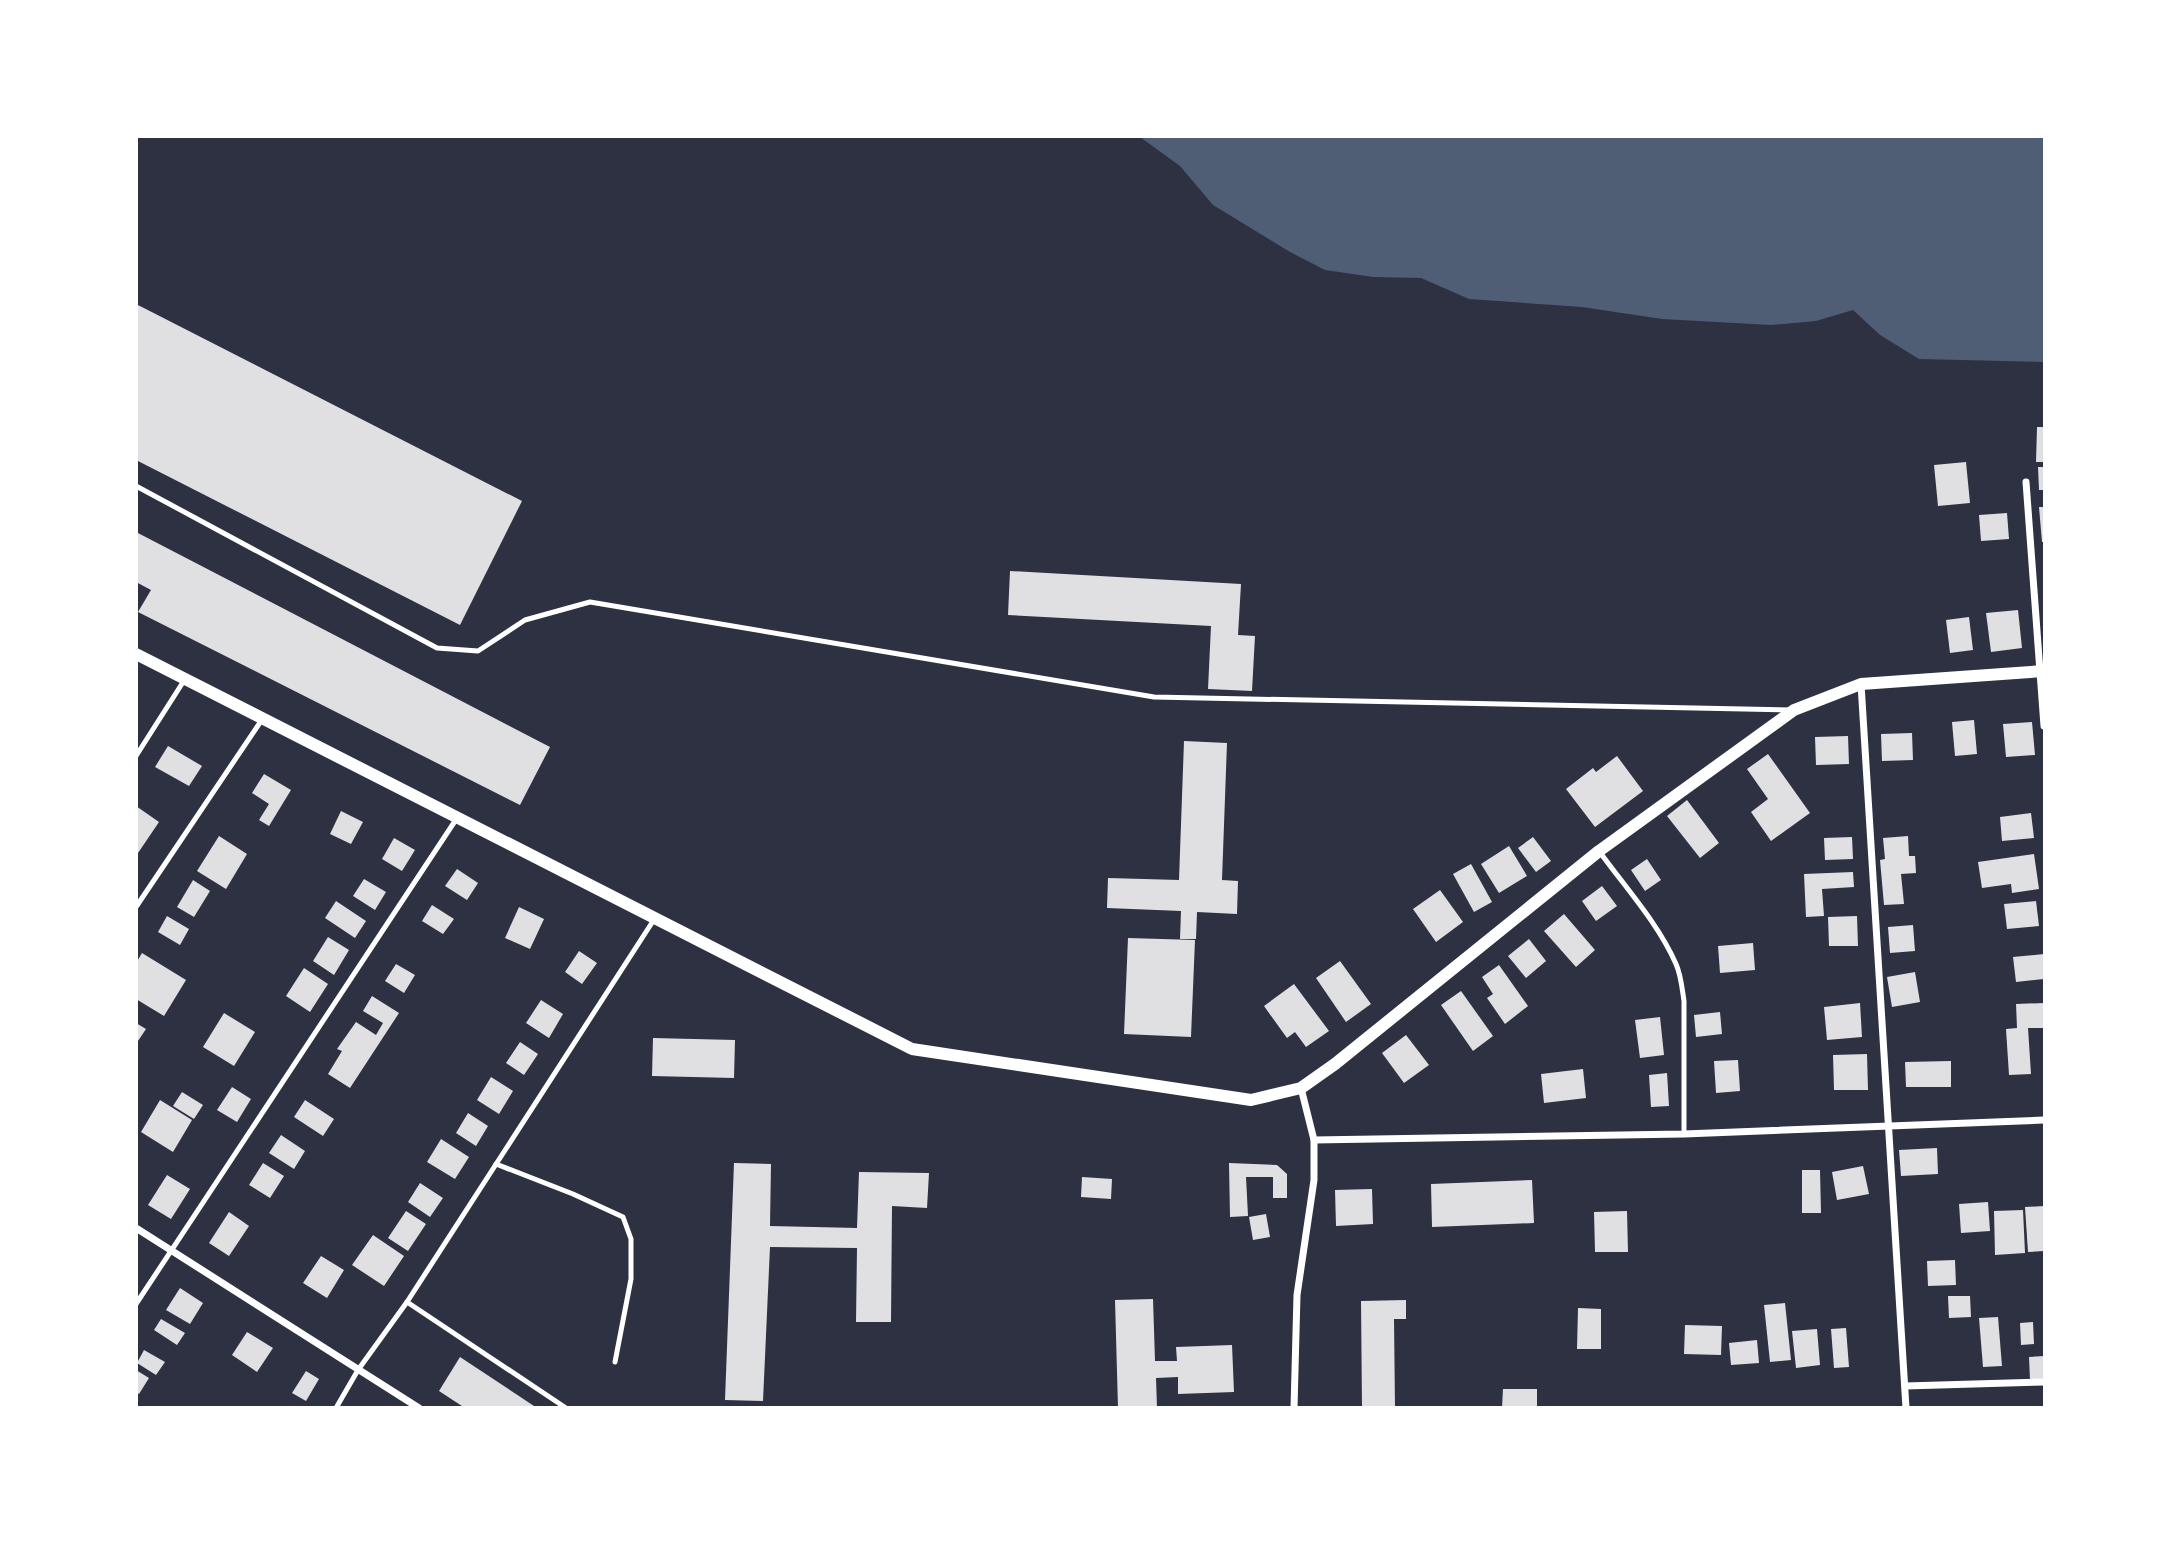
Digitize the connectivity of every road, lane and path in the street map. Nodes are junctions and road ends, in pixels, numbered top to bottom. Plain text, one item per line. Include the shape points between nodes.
1 (2026, 482) dead end
2 (136, 486) edge
3 (136, 654) edge
4 (2042, 671) edge
5 (185, 679) junction
6 (1861, 684) junction
7 (1794, 710) junction
8 (262, 718) junction
9 (2045, 726) edge
10 (136, 756) edge
11 (457, 818) junction
12 (1599, 851) junction
13 (136, 907) edge
14 (655, 918) junction
15 (1301, 1088) junction
16 (2045, 1120) edge
17 (1890, 1125) junction
18 (1684, 1134) junction
19 (1314, 1140) junction
20 (496, 1164) junction
21 (136, 1228) edge
22 (172, 1251) junction
23 (407, 1302) junction
24 (136, 1304) edge
25 (614, 1362) dead end
26 (358, 1370) junction
27 (2045, 1382) edge
28 (1905, 1386) junction
29 (336, 1408) edge
30 (419, 1408) edge
31 (566, 1408) edge
32 (1294, 1408) edge
33 (1906, 1408) edge

1 - 4 street
2 - 7 lane via 437,648 478,651 525,620 590,602 1154,697
3 - 5 street
4 - 6 street
4 - 9 street
5 - 8 street
5 - 10 lane
6 - 7 street
6 - 17 street
7 - 12 street
8 - 11 street
8 - 13 lane
11 - 14 street
11 - 22 lane
12 - 15 street
12 - 18 lane via 1663,940 1681,980
14 - 15 street via 912,1049 1251,1100
14 - 20 lane
15 - 19 street
16 - 17 street
17 - 18 street
17 - 28 street
18 - 19 street
19 - 32 street via 1314,1180 1297,1295
20 - 23 lane
20 - 25 lane via 623,1217 631,1240 631,1279
21 - 22 street
22 - 24 lane
22 - 26 street
23 - 26 lane
23 - 31 lane
26 - 29 lane
26 - 30 street
27 - 28 street
28 - 33 street

